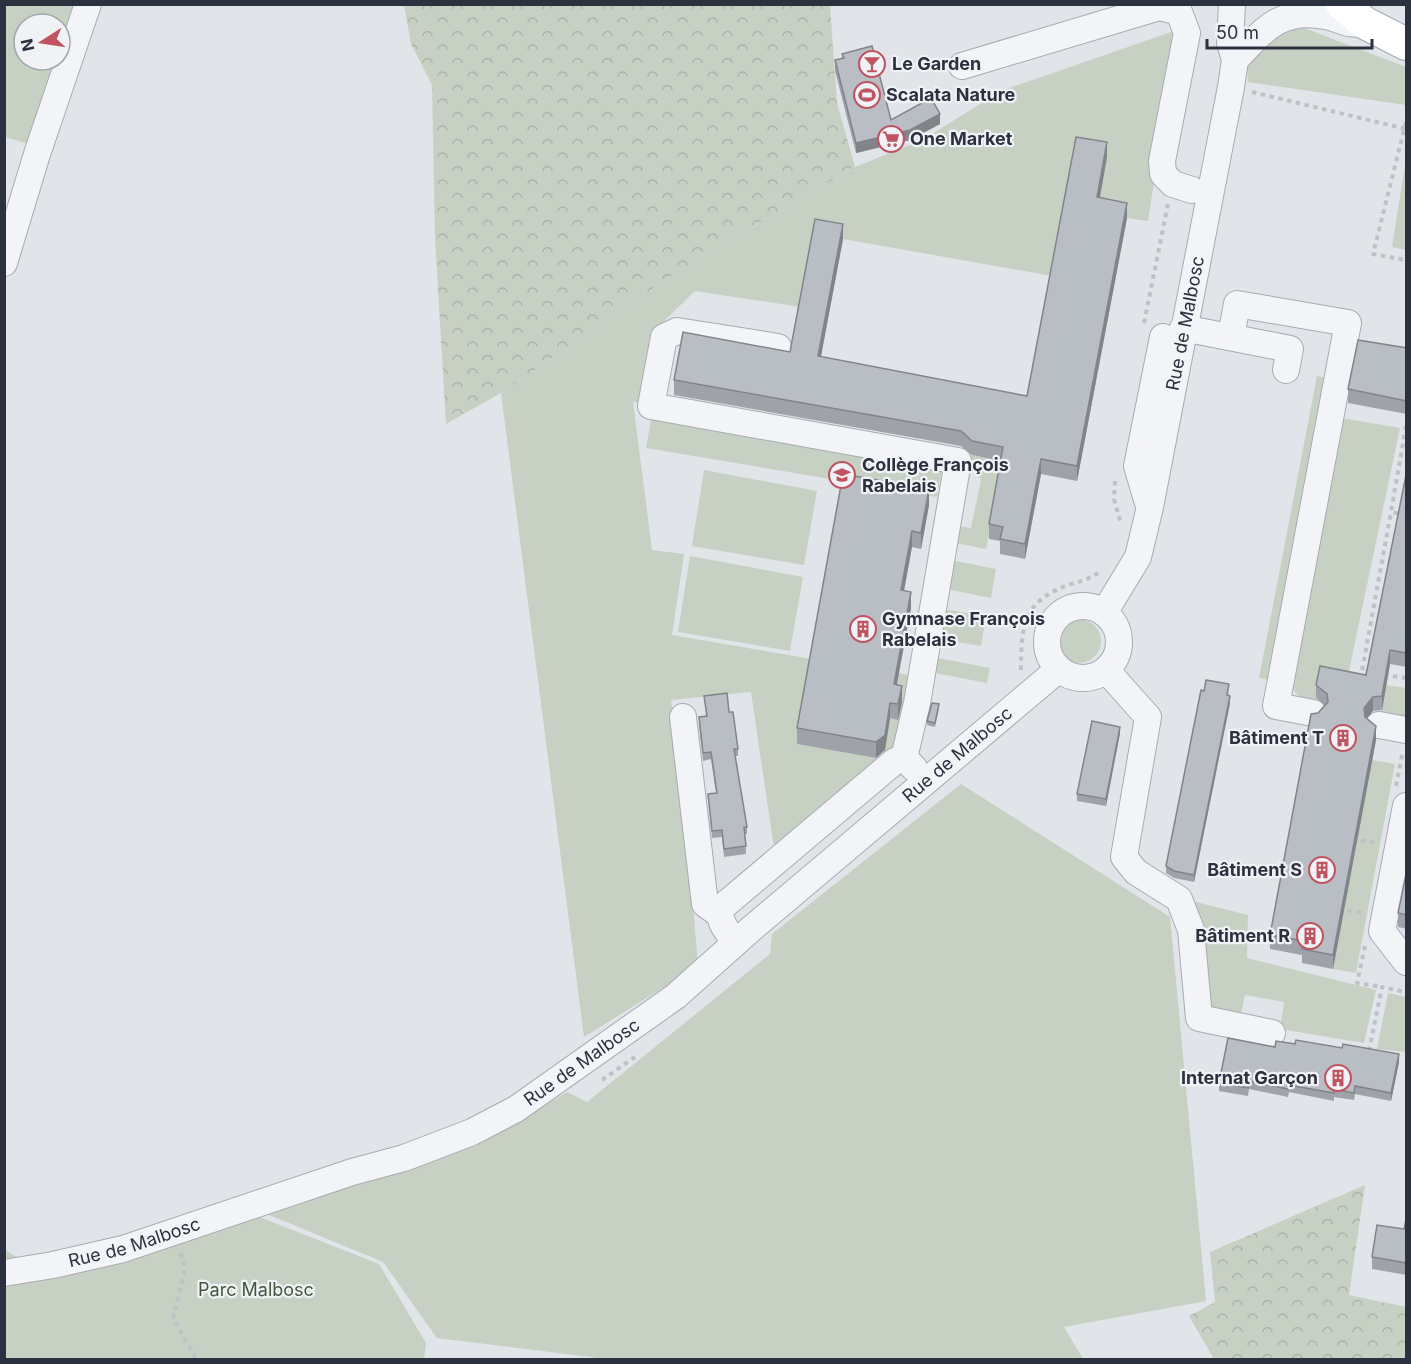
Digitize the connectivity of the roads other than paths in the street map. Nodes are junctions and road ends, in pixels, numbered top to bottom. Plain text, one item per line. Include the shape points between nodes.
1 (88, 4) edge
2 (1232, 4) edge
3 (1354, 14) edge
4 (1407, 44) edge
5 (1235, 60) junction
6 (962, 66) dead end
7 (1221, 128) junction
8 (1183, 187) junction
9 (4, 263) edge
10 (1183, 328) junction
11 (1231, 336) junction
12 (778, 347) edge
13 (1286, 370) dead end
14 (1150, 507) junction
15 (1104, 613) junction
16 (1059, 669) junction
17 (1106, 670) junction
18 (1313, 713) edge
19 (683, 717) dead end
20 (1379, 725) dead end
21 (1407, 730) edge
22 (904, 758) junction
23 (925, 783) junction
24 (1407, 806) edge
25 (719, 914) junction
26 (736, 942) junction
27 (1407, 962) edge
28 (1272, 1033) dead end
29 (4, 1273) edge

1 - 9 street
2 - 5 street, Rue de Malbosc via 1230,43
3 - 4 main road
3 - 5 street, Rue de Malbosc via 1351,25 1327,16 1290,15 1254,37
5 - 7 street, Rue de Malbosc
6 - 8 street via 1159,7 1179,12 1187,33 1162,161 1163,174
7 - 8 street
7 - 10 street, Rue de Malbosc
8 - 14 street via 1137,466
10 - 11 street
10 - 14 street, Rue de Malbosc
11 - 13 street via 1290,349
11 - 18 street via 1237,304 1348,323 1276,706
12 - 22 street via 677,331 664,337 651,406 958,461
14 - 15 street, Rue de Malbosc via 1138,557
15 - 16 street via 1083,606 1059,614 1051,624 1047,649
15 - 17 street via 1115,627 1119,645
16 - 17 street via 1083,678
16 - 23 street, Rue de Malbosc
17 - 28 street via 1148,717 1124,857 1136,872 1179,899 1191,930 1199,1017
19 - 25 street via 705,904
20 - 21 street
22 - 23 street
22 - 25 street via 851,797 721,908
23 - 26 street, Rue de Malbosc
24 - 27 street via 1382,931
25 - 26 street
26 - 29 street, Rue de Malbosc via 676,996 516,1109 472,1132 123,1250

